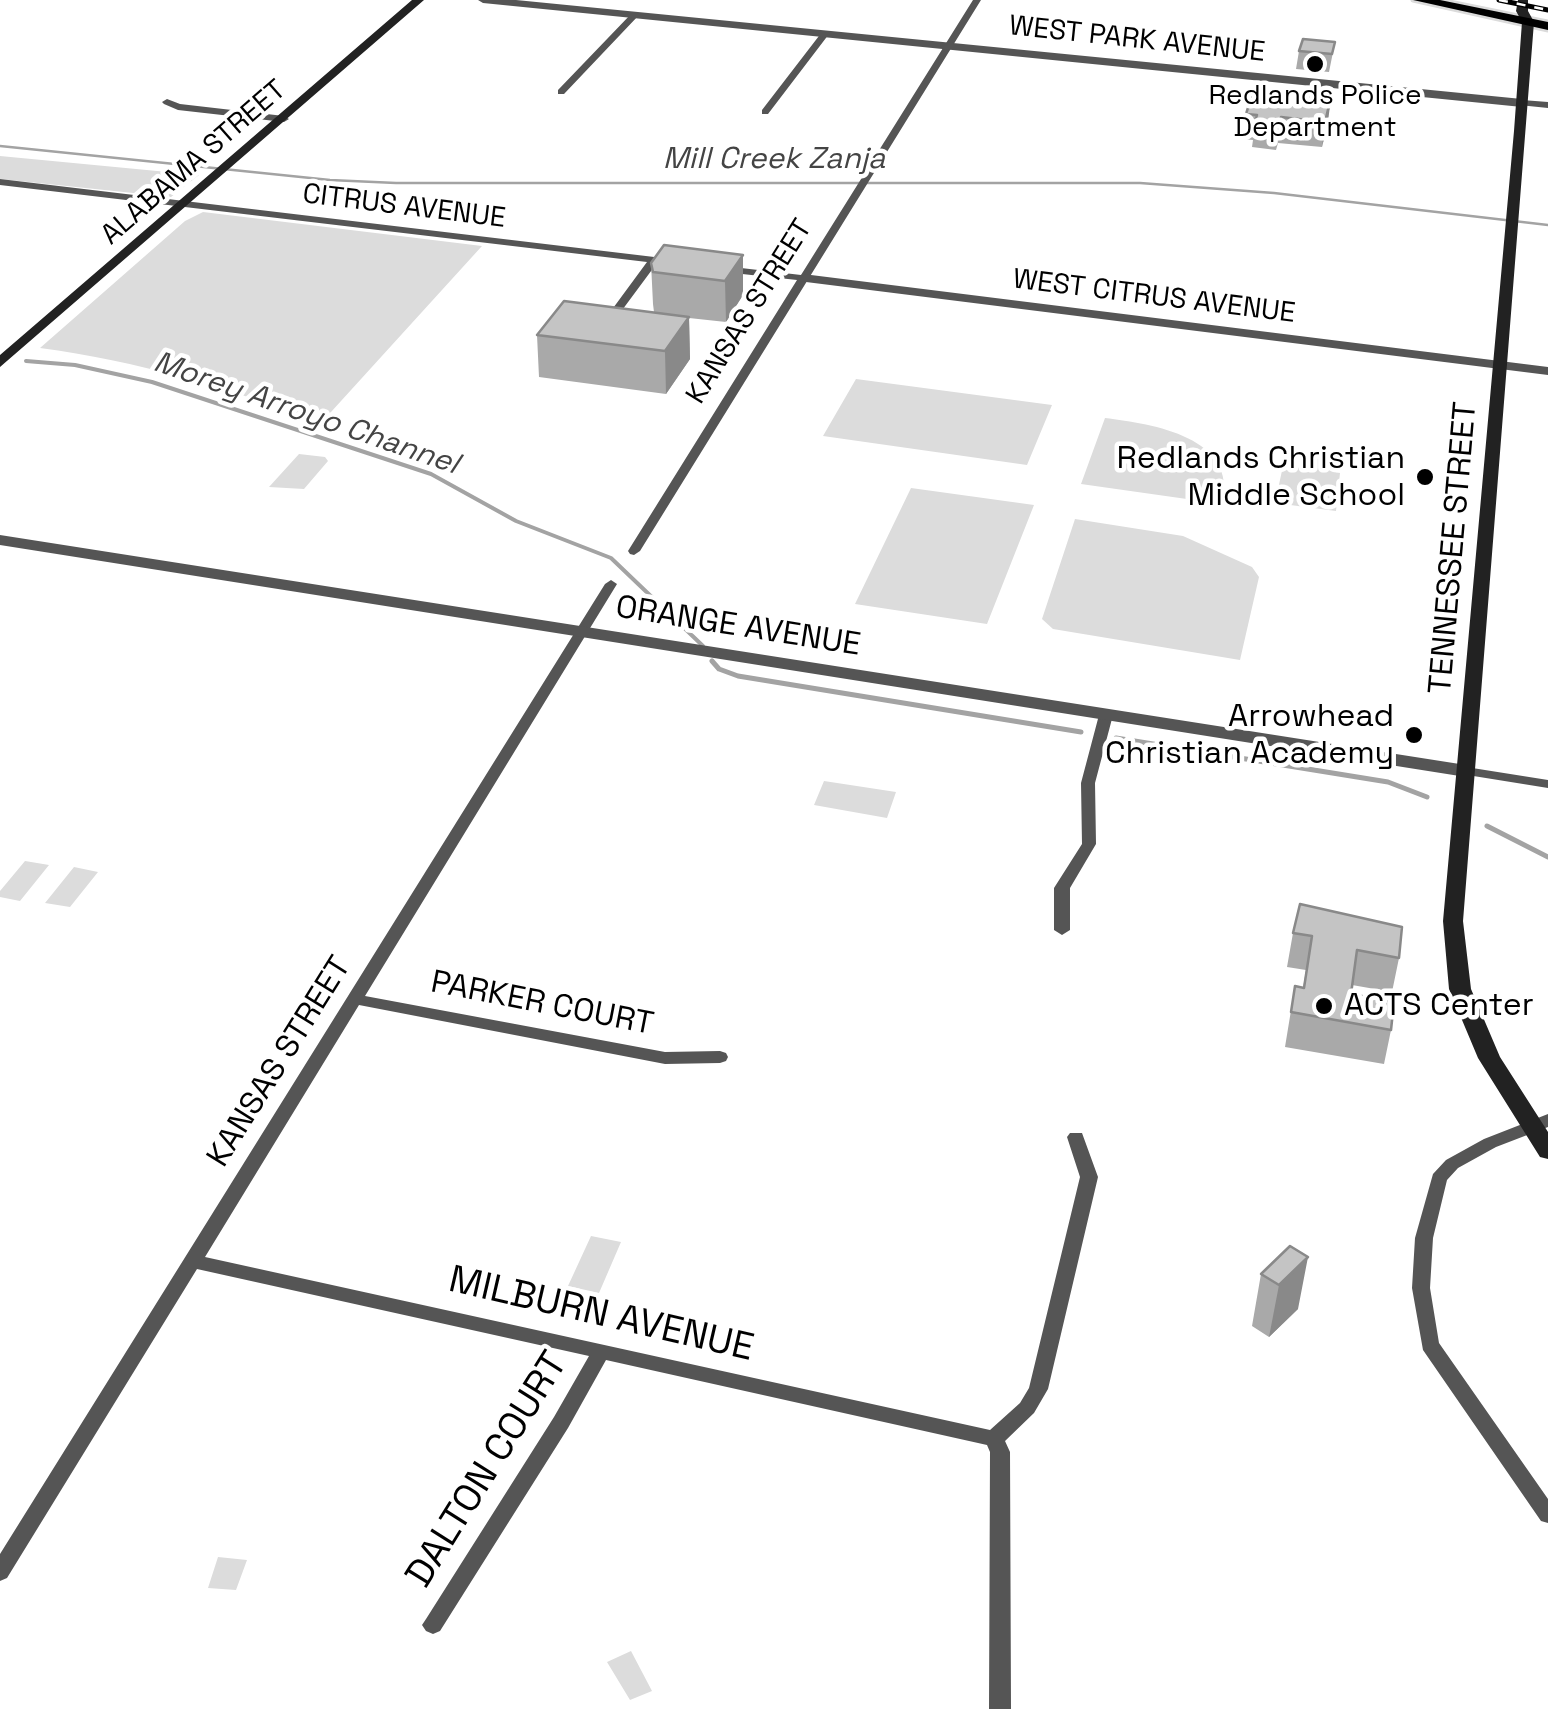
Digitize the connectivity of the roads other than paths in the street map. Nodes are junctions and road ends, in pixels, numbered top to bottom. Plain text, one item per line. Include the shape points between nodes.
1 (419, 0) edge
2 (483, 0) edge
3 (976, 0) edge
4 (1420, 0) edge
5 (1448, 0) edge
6 (1523, 0) edge
7 (635, 15) junction
8 (1531, 15) junction
9 (1548, 23) edge
10 (824, 34) junction
11 (948, 46) junction
12 (561, 92) dead end
13 (167, 102) dead end
14 (1522, 103) junction
15 (1548, 106) edge
16 (765, 112) dead end
17 (284, 119) junction
18 (0, 182) edge
19 (185, 203) junction
20 (654, 260) junction
21 (691, 264) edge
22 (710, 267) edge
23 (803, 278) junction
24 (613, 315) edge
25 (0, 363) edge
26 (1499, 366) junction
27 (1548, 371) edge
28 (0, 540) edge
29 (634, 551) dead end
30 (611, 584) dead end
31 (581, 632) junction
32 (1106, 715) junction
33 (1466, 771) junction
34 (1548, 784) edge
35 (1062, 930) dead end
36 (354, 999) junction
37 (720, 1058) dead end
38 (1539, 1123) edge
39 (1076, 1137) dead end
40 (1548, 1151) edge
41 (193, 1261) junction
42 (602, 1352) junction
43 (994, 1439) junction
44 (1548, 1515) edge
45 (0, 1572) edge
46 (433, 1626) dead end
47 (1000, 1709) edge

1 - 17 main road, ALABAMA STREET
2 - 7 street, WEST PARK AVENUE
3 - 11 street, KANSAS STREET
4 - 8 main road
5 - 8 main road
6 - 8 main road, TENNESSEE STREET via 1522,12
7 - 10 street, WEST PARK AVENUE
7 - 12 street
8 - 9 main road
8 - 14 main road, TENNESSEE STREET
10 - 11 street, WEST PARK AVENUE
10 - 16 street
11 - 14 street, WEST PARK AVENUE
11 - 23 street, KANSAS STREET
13 - 17 street
14 - 15 street, WEST PARK AVENUE
14 - 26 main road, TENNESSEE STREET
17 - 19 main road, ALABAMA STREET
18 - 19 street, CITRUS AVENUE
19 - 20 street, CITRUS AVENUE
19 - 25 main road, ALABAMA STREET
20 - 21 street, CITRUS AVENUE
20 - 24 street
22 - 23 street
23 - 26 street, WEST CITRUS AVENUE
23 - 29 street, KANSAS STREET
26 - 27 street, WEST CITRUS AVENUE
26 - 33 main road, TENNESSEE STREET
28 - 31 street, ORANGE AVENUE
30 - 31 street, KANSAS STREET
31 - 32 street, ORANGE AVENUE
31 - 36 street, KANSAS STREET
32 - 33 street, ORANGE AVENUE
32 - 35 street via 1088,782 1089,844 1062,888
33 - 34 street
33 - 38 main road, TENNESSEE STREET via 1453,921 1460,989 1489,1058
36 - 37 street, PARKER COURT via 665,1058
36 - 41 street, KANSAS STREET
38 - 40 main road, TENNESSEE STREET
38 - 44 street via 1452,1164 1440,1178 1424,1238 1420,1288 1430,1345
39 - 43 street via 1089,1177 1038,1388
41 - 42 street, MILBURN AVENUE
41 - 45 street, KANSAS STREET
42 - 43 street, MILBURN AVENUE
42 - 46 street, DALTON COURT
43 - 47 street via 1000,1452

